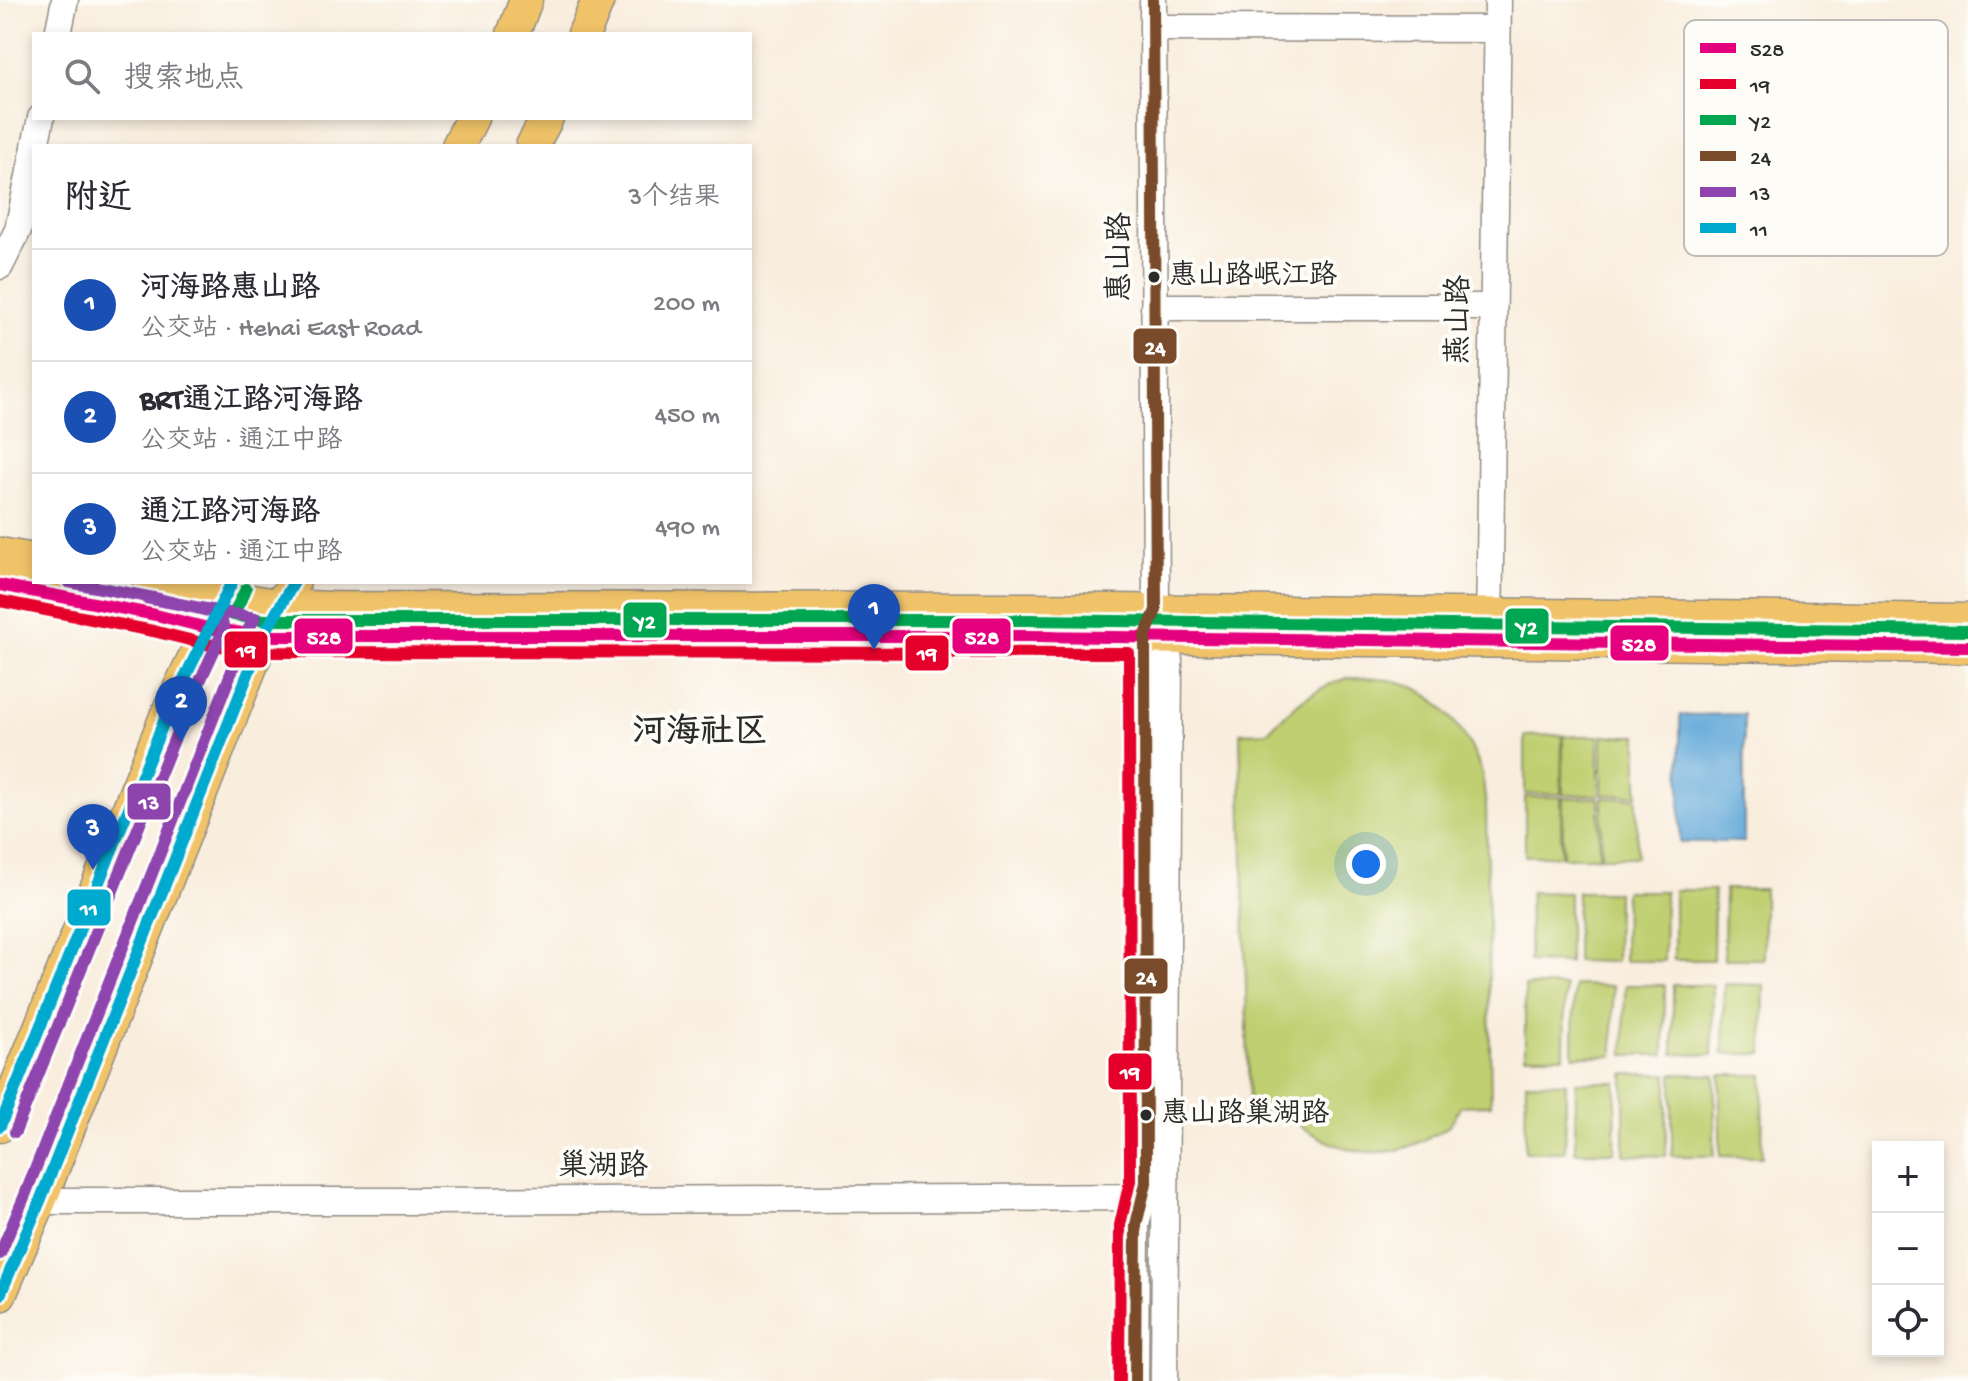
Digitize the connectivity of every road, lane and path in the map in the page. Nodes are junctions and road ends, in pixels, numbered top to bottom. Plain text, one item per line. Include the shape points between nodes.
1 (65, 0) edge
2 (526, 0) edge
3 (598, 0) edge
4 (1153, 0) edge
5 (1498, 0) edge
6 (1153, 28) junction
7 (1497, 29) junction
8 (58, 32) edge
9 (514, 32) edge
10 (585, 32) edge
11 (41, 120) edge
12 (471, 120) edge
13 (546, 120) edge
14 (36, 144) edge
15 (459, 144) edge
16 (533, 144) edge
17 (32, 163) edge
18 (0, 266) edge
19 (1154, 307) junction
20 (1493, 307) junction
21 (0, 554) edge
22 (32, 560) edge
23 (172, 584) edge
24 (0, 585) edge
25 (228, 589) edge
26 (287, 594) edge
27 (1968, 620) edge
28 (208, 628) junction
29 (1156, 628) junction
30 (1489, 628) junction
31 (263, 636) junction
32 (1968, 647) edge
33 (0, 1126) edge
34 (1154, 1197) junction
35 (40, 1201) junction
36 (0, 1295) edge
37 (1135, 1381) edge
38 (1164, 1381) edge

1 - 8 street
2 - 9 main road
3 - 10 main road
4 - 6 street, 惠山路
5 - 7 street, 燕山路
6 - 7 street
6 - 19 street, 惠山路
7 - 20 street, 燕山路
11 - 14 street
12 - 15 main road
13 - 16 main road
17 - 18 street via 18,230
19 - 20 street
19 - 29 street, 惠山路
20 - 30 street, 燕山路
21 - 22 main road
23 - 25 main road
24 - 28 main road
25 - 26 main road
25 - 28 main road
26 - 29 main road via 333,608
26 - 31 main road
27 - 30 main road
28 - 31 main road
28 - 33 main road via 167,714
29 - 30 main road
29 - 31 main road
29 - 34 street, 惠山路 via 1146,1183
30 - 32 main road
31 - 35 main road
34 - 35 street, 巢湖路
34 - 37 street, 惠山路 via 1136,1225
34 - 38 street, 惠山路
35 - 36 main road

